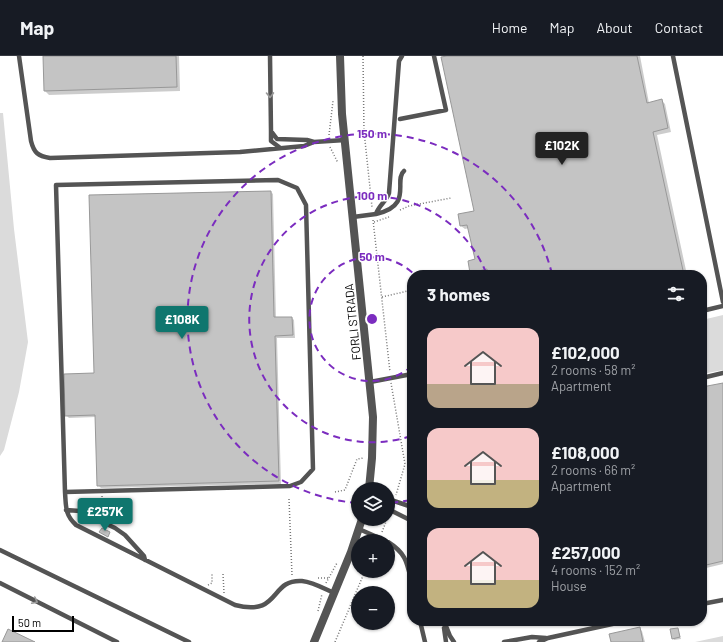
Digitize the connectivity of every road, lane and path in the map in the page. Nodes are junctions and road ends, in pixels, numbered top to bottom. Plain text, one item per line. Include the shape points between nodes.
1 (19, 56) edge
2 (270, 56) edge
3 (340, 56) edge
4 (363, 56) edge
5 (402, 56) edge
6 (434, 56) edge
7 (673, 56) edge
8 (333, 94) dead end
9 (400, 119) dead end
10 (271, 131) junction
11 (329, 136) dead end
12 (345, 140) junction
13 (314, 142) junction
14 (330, 147) dead end
15 (279, 148) junction
16 (339, 169) dead end
17 (404, 171) dead end
18 (450, 198) dead end
19 (372, 204) dead end
20 (395, 213) dead end
21 (376, 214) junction
22 (391, 216) dead end
23 (353, 217) junction
24 (407, 291) edge
25 (382, 297) junction
26 (723, 302) edge
27 (723, 306) edge
28 (707, 309) edge
29 (390, 372) dead end
30 (723, 374) edge
31 (407, 375) edge
32 (707, 377) edge
33 (370, 382) junction
34 (392, 386) dead end
35 (365, 451) dead end
36 (370, 482) edge
37 (102, 491) junction
38 (65, 492) junction
39 (335, 492) dead end
40 (396, 495) dead end
41 (289, 499) dead end
42 (395, 501) edge
43 (407, 505) edge
44 (66, 510) junction
45 (395, 512) edge
46 (407, 518) edge
47 (103, 520) dead end
48 (360, 526) edge
49 (359, 529) junction
50 (371, 534) edge
51 (395, 547) edge
52 (0, 550) edge
53 (145, 560) junction
54 (407, 563) edge
55 (212, 574) dead end
56 (223, 574) dead end
57 (297, 574) dead end
58 (292, 575) junction
59 (313, 577) dead end
60 (286, 578) dead end
61 (328, 578) dead end
62 (362, 578) edge
63 (0, 583) edge
64 (211, 588) dead end
65 (220, 592) dead end
66 (334, 593) junction
67 (723, 600) edge
68 (707, 603) edge
69 (421, 626) edge
70 (444, 626) edge
71 (446, 626) edge
72 (603, 626) edge
73 (548, 638) junction
74 (117, 642) edge
75 (189, 642) edge
76 (314, 642) edge
77 (335, 642) edge
78 (425, 642) edge
79 (446, 642) edge
80 (454, 642) edge
81 (504, 642) edge
82 (539, 642) edge

1 - 15 lane via 33,151 40,157 240,152
2 -> 10 lane
3 - 12 street, FORLI STRADA
4 - 19 path via 364,132
5 - 21 lane via 399,61 390,186 387,197
6 - 9 lane via 446,110
7 - 26 lane
8 - 11 path
10 - 13 lane via 277,139
10 - 15 lane via 270,141
12 - 13 lane
12 - 23 street, FORLI STRADA
13 - 15 lane via 304,146
14 - 16 path
17 - 21 lane via 400,177 401,192 398,201 389,210
18 - 20 path via 409,206
21 - 23 lane
22 - 25 path via 374,222
23 - 33 street, FORLI STRADA
24 - 25 path
25 - 29 path
27 - 28 lane
30 - 32 lane
31 - 33 lane
33 - 36 street, FORLI STRADA via 373,439
34 - 40 path via 405,464
35 - 39 path via 364,458 357,459 345,490
37 - 38 lane
37 - 38 lane via 290,486 301,482 313,469 306,204 297,188 278,180 56,185
37 - 47 path
38 - 44 lane
41 - 58 path
42 - 43 lane
44 - 53 lane via 69,519 76,525
44 - 53 lane via 80,511 115,528 125,535
45 - 46 lane
48 - 49 street
49 - 50 lane
49 - 66 street
51 - 54 lane
52 - 75 lane
53 - 66 lane via 235,606 246,608 261,607 275,597 278,590 295,581 304,581
55 - 64 path via 212,583 206,585
56 - 65 path via 225,595
57 - 58 path
58 - 60 path
59 - 61 path
62 - 77 path
63 -> 74 lane
66 - 76 street
67 - 68 lane
69 - 78 lane
70 - 79 lane
71 - 80 lane
72 - 73 lane
73 - 81 lane via 532,637
73 - 82 lane

